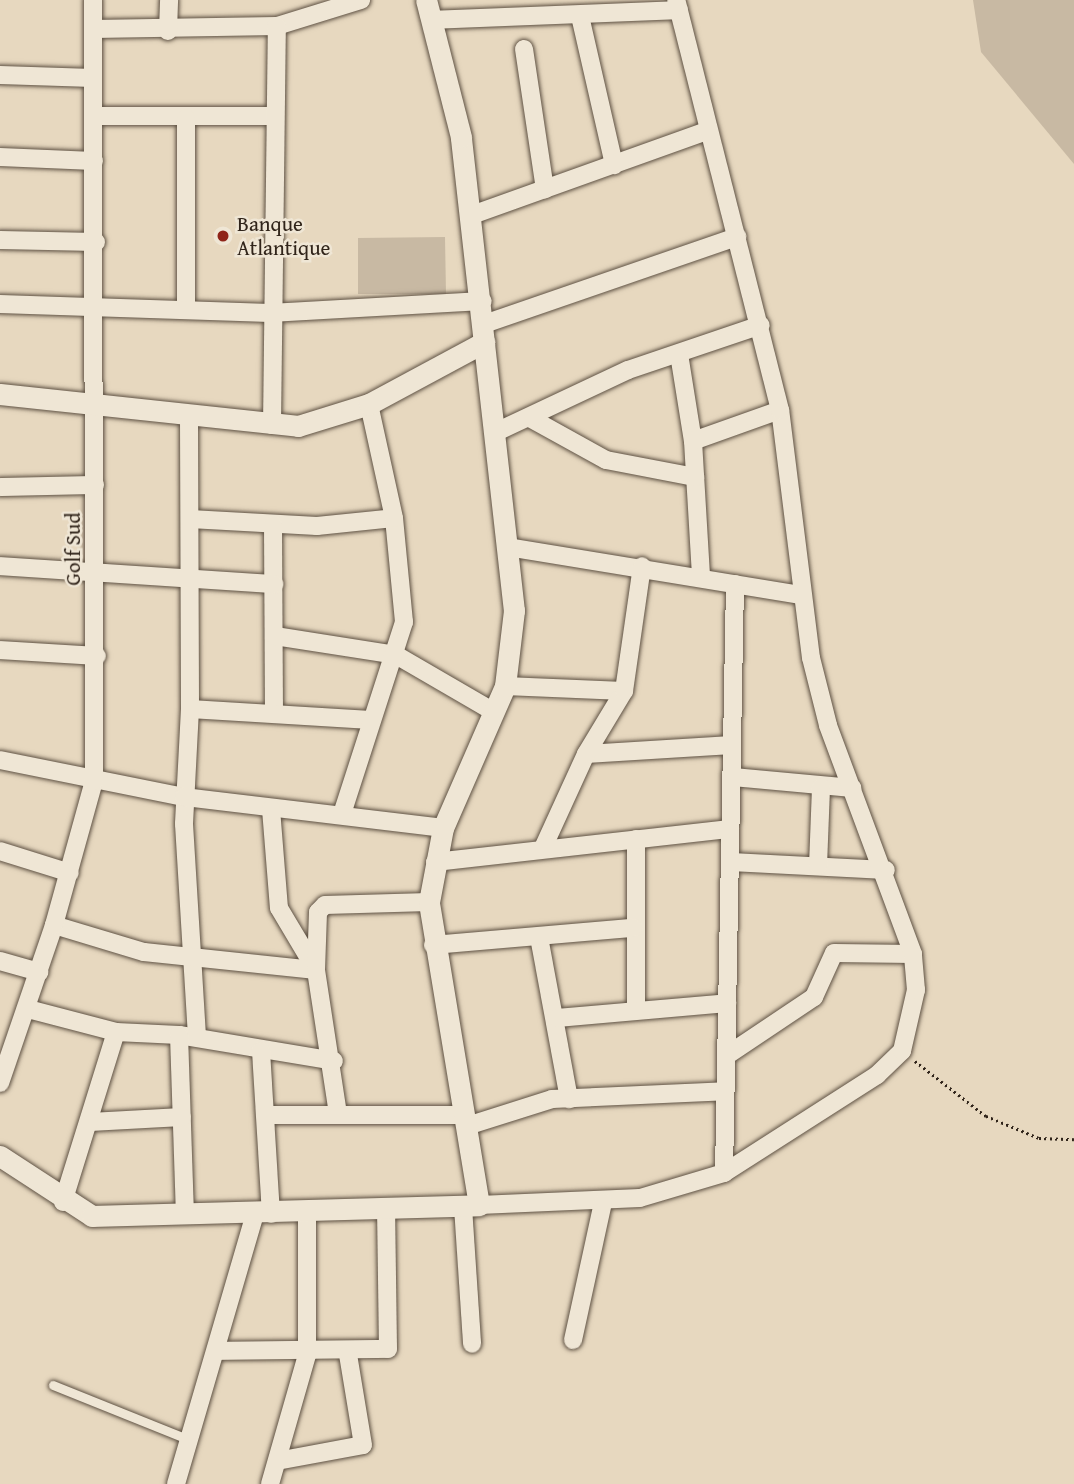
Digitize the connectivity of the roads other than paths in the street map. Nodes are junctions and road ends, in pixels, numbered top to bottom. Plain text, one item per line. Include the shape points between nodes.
1 (93, 0) edge
2 (169, 0) edge
3 (362, 0) edge
4 (678, 5) edge
5 (429, 10) edge
6 (580, 16) junction
7 (277, 26) junction
8 (93, 29) junction
9 (168, 31) junction
10 (524, 49) dead end
11 (0, 75) edge
12 (93, 78) junction
13 (95, 116) junction
14 (274, 116) junction
15 (186, 118) junction
16 (707, 131) junction
17 (0, 157) edge
18 (94, 161) junction
19 (614, 165) junction
20 (545, 189) junction
21 (472, 215) junction
22 (737, 237) junction
23 (0, 240) edge
24 (96, 242) junction
25 (483, 301) junction
26 (0, 304) edge
27 (95, 305) junction
28 (186, 310) junction
29 (271, 313) junction
30 (761, 325) junction
31 (484, 333) junction
32 (679, 354) junction
33 (0, 394) edge
34 (369, 404) junction
35 (95, 405) junction
36 (780, 410) junction
37 (530, 418) junction
38 (189, 419) junction
39 (272, 425) junction
40 (494, 433) junction
41 (693, 441) junction
42 (695, 477) junction
43 (95, 485) junction
44 (0, 487) edge
45 (394, 518) junction
46 (190, 519) junction
47 (273, 525) junction
48 (508, 547) junction
49 (0, 566) edge
50 (642, 566) junction
51 (95, 571) junction
52 (701, 576) junction
53 (189, 578) junction
54 (274, 584) junction
55 (735, 584) junction
56 (800, 595) junction
57 (275, 636) junction
58 (0, 650) edge
59 (396, 655) junction
60 (97, 656) junction
61 (505, 687) junction
62 (624, 691) junction
63 (190, 709) junction
64 (494, 712) junction
65 (274, 713) junction
66 (371, 720) junction
67 (732, 745) junction
68 (586, 754) junction
69 (0, 760) edge
70 (733, 777) junction
71 (94, 781) junction
72 (821, 786) junction
73 (852, 789) junction
74 (184, 797) junction
75 (271, 809) junction
76 (342, 814) junction
77 (443, 828) junction
78 (730, 830) junction
79 (636, 839) junction
80 (543, 848) junction
81 (0, 851) edge
82 (435, 862) junction
83 (731, 862) junction
84 (818, 866) junction
85 (886, 870) junction
86 (70, 873) junction
87 (429, 902) junction
88 (54, 925) junction
89 (633, 928) junction
90 (539, 937) junction
91 (433, 945) junction
92 (192, 954) junction
93 (913, 954) junction
94 (0, 961) edge
95 (316, 970) junction
96 (39, 972) junction
97 (727, 1003) junction
98 (28, 1009) junction
99 (636, 1010) junction
100 (557, 1018) junction
101 (116, 1031) junction
102 (188, 1036) junction
103 (261, 1051) junction
104 (726, 1056) junction
105 (334, 1061) junction
106 (0, 1083) edge
107 (725, 1091) junction
108 (569, 1099) junction
109 (338, 1114) junction
110 (266, 1115) junction
111 (182, 1117) junction
112 (465, 1121) junction
113 (90, 1122) junction
114 (0, 1156) edge
115 (724, 1173) junction
116 (63, 1202) junction
117 (603, 1202) junction
118 (471, 1206) junction
119 (386, 1211) junction
120 (307, 1213) junction
121 (185, 1214) junction
122 (263, 1214) junction
123 (573, 1340) dead end
124 (472, 1344) dead end
125 (216, 1351) junction
126 (348, 1354) junction
127 (307, 1355) junction
128 (53, 1385) dead end
129 (190, 1440) junction
130 (277, 1461) junction
131 (176, 1484) edge
132 (270, 1484) edge

1 - 8 street, Golf Sud
2 - 9 street
3 - 7 street
4 - 6 street
4 - 16 street
5 - 6 street
5 - 21 street via 461,137
6 - 19 street
7 - 9 street
7 - 14 street
8 - 9 street
8 - 12 street, Golf Sud
10 - 20 street
11 - 12 street
12 - 13 street, Golf Sud
13 - 15 street
13 - 18 street, Golf Sud
14 - 15 street
14 - 29 street
15 - 28 street
16 - 19 street
16 - 22 street
17 - 18 street
18 - 24 street, Golf Sud
19 - 20 street
20 - 21 street
21 - 25 street
22 - 30 street
22 - 31 street
23 - 24 street
24 - 27 street, Golf Sud
25 - 29 street
25 - 31 street
26 - 27 street
27 - 28 street
27 - 35 street, Golf Sud
28 - 29 street
29 - 39 street
30 - 32 street
30 - 36 street
31 - 34 street
31 - 40 street
32 - 37 street via 628,370
32 - 41 street
33 - 35 street
34 - 39 street via 333,418
34 - 45 street
35 - 38 street
35 - 43 street, Golf Sud
36 - 41 street
36 - 56 street
37 - 40 street
37 - 42 street via 606,460
38 - 39 street
38 - 46 street
40 - 48 street
41 - 42 street
42 - 52 street
43 - 44 street
43 - 51 street, Golf Sud
45 - 47 street
45 - 59 street via 404,587
46 - 47 street
46 - 53 street
47 - 54 street
48 - 50 street
48 - 61 street via 514,611
49 - 51 street
50 - 52 street
50 - 62 street
51 - 53 street
51 - 60 street, Golf Sud
52 - 55 street
53 - 54 street
53 - 63 street
54 - 57 street
55 - 56 street
55 - 67 street
56 - 73 street via 828,725
57 - 59 street
57 - 65 street
58 - 60 street
59 - 64 street
59 - 66 street
60 - 71 street, Golf Sud
61 - 62 street
61 - 64 street
62 - 68 street
63 - 65 street
63 - 74 street
64 - 77 street
65 - 66 street
66 - 76 street
67 - 68 street
67 - 70 street
68 - 80 street
69 - 71 street
70 - 72 street
70 - 78 street
71 - 74 street
71 - 86 street, Golf Sud
72 - 73 street
72 - 84 street
73 - 85 street
74 - 75 street
74 - 92 street
75 - 76 street
75 - 95 street via 279,908
76 - 77 street
77 - 82 street
78 - 79 street
78 - 83 street
79 - 80 street
79 - 89 street
80 - 82 street
81 - 86 street
82 - 87 street
83 - 84 street
83 - 97 street
84 - 85 street
85 - 93 street
86 - 88 street, Golf Sud
87 - 91 street
87 - 95 street via 320,908
88 - 92 street via 144,952
88 - 96 street, Golf Sud
89 - 90 street
89 - 99 street
90 - 91 street
90 - 100 street
91 - 112 street
92 - 95 street
92 - 102 street
93 - 104 street via 834,953 814,997
93 - 115 street via 916,990 902,1051 846,1097
94 - 96 street
95 - 105 street
96 - 98 street, Golf Sud
97 - 99 street
97 - 104 street
98 - 101 street
98 - 106 street, Golf Sud
99 - 100 street
100 - 108 street
101 - 102 street
101 - 113 street
102 - 103 street
102 - 111 street
103 - 105 street
103 - 110 street
104 - 107 street
105 - 109 street
107 - 108 street
107 - 115 street
108 - 112 street
109 - 110 street
109 - 112 street
110 - 122 street
111 - 113 street
111 - 121 street
112 - 118 street
113 - 116 street
114 - 116 street
115 - 117 street via 675,1193
116 - 121 street via 92,1216
117 - 118 street
117 - 123 street
118 - 119 street
118 - 124 street
119 - 120 street
119 - 126 street via 388,1349
120 - 122 street
120 - 127 street
121 - 122 street
122 - 125 street
125 - 127 street
125 - 129 street
126 - 127 street
126 - 130 street via 363,1445
127 - 130 street
128 - 129 lane
129 - 131 street
130 - 132 street

